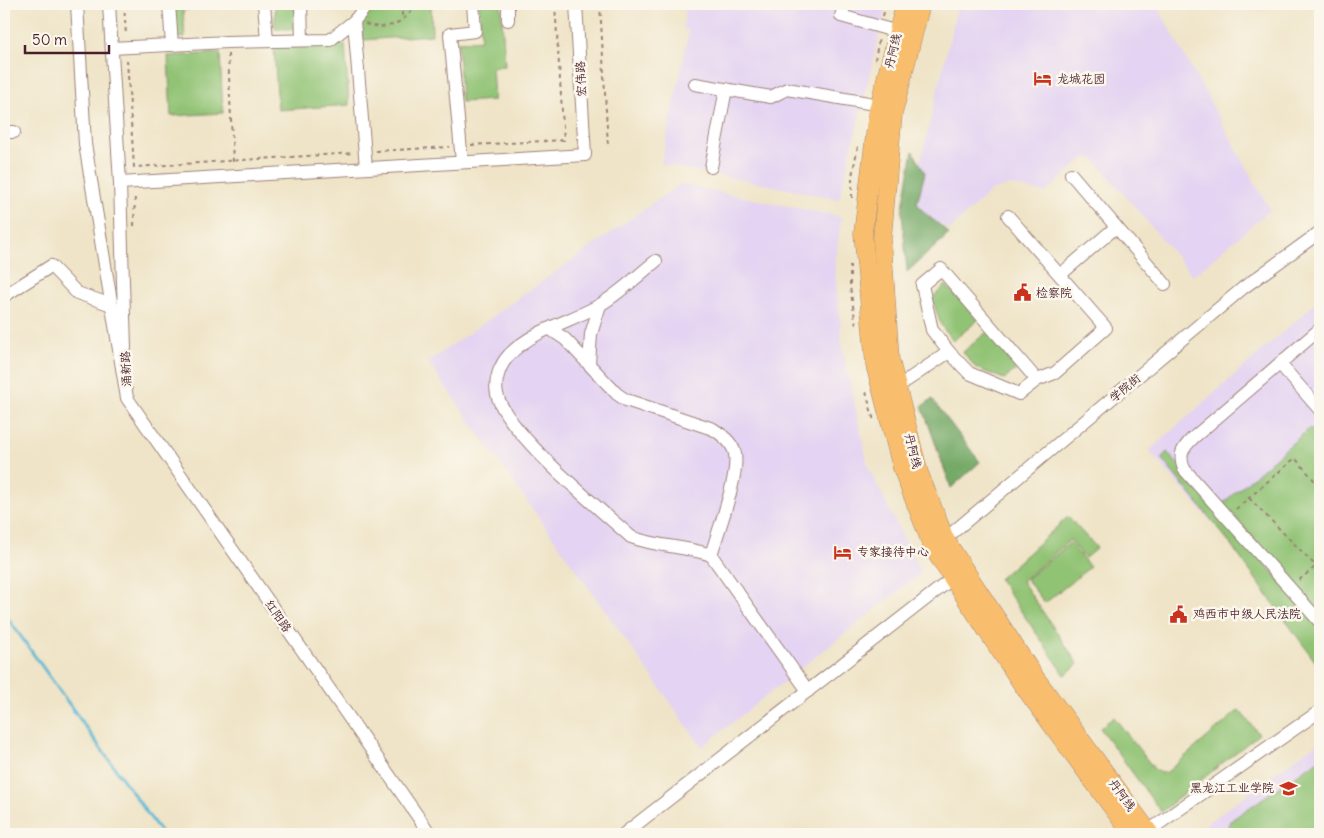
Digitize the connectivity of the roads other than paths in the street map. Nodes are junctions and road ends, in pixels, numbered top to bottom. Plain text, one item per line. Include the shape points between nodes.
1 (76, 4) edge
2 (110, 4) edge
3 (169, 4) edge
4 (264, 4) edge
5 (301, 4) edge
6 (473, 4) edge
7 (508, 4) edge
8 (576, 4) edge
9 (845, 4) edge
10 (905, 4) edge
11 (921, 4) edge
12 (366, 5) edge
13 (508, 20) dead end
14 (354, 21) junction
15 (898, 32) junction
16 (267, 40) junction
17 (302, 40) junction
18 (172, 44) junction
19 (112, 48) junction
20 (695, 84) dead end
21 (726, 89) junction
22 (880, 105) junction
23 (462, 162) junction
24 (711, 167) dead end
25 (366, 168) junction
26 (1071, 174) dead end
27 (120, 183) junction
28 (1008, 216) dead end
29 (1116, 227) junction
30 (1320, 232) edge
31 (656, 261) dead end
32 (1060, 275) junction
33 (1165, 284) dead end
34 (4, 296) edge
35 (112, 305) junction
36 (600, 305) junction
37 (550, 329) junction
38 (1320, 329) edge
39 (950, 352) junction
40 (589, 364) junction
41 (1280, 364) junction
42 (1036, 380) junction
43 (897, 387) junction
44 (127, 398) junction
45 (1320, 410) edge
46 (939, 543) junction
47 (711, 555) junction
48 (958, 574) junction
49 (1320, 622) edge
50 (808, 691) junction
51 (1320, 711) edge
52 (430, 834) edge
53 (624, 834) edge
54 (1144, 834) edge

1 - 35 street, 涌新路 via 85,144
2 - 19 street, 涌新路
3 - 18 street
4 - 16 street
5 - 17 street
6 - 23 street via 475,31 450,34
7 - 13 street
8 - 23 street, 宏伟路 via 585,155
9 - 15 street via 842,16
10 - 15 highway, 丹阿线
11 - 43 highway, 丹阿线 via 893,114 882,239 890,360
12 - 14 street
14 - 17 street via 330,40
14 - 25 street
15 - 22 highway, 丹阿线
16 - 17 street
16 - 18 street
18 - 19 street
19 - 27 street, 涌新路
20 - 21 street
21 - 22 street via 771,97 787,90
21 - 24 street
22 - 46 highway, 丹阿线 via 863,233 875,365 902,468
23 - 25 street
25 - 27 street
26 - 29 street
27 - 44 street, 涌新路
28 - 32 street
29 - 32 street
29 - 33 street
30 - 46 street, 学院街 via 1243,288
31 - 36 street
32 - 42 street via 1106,328 1055,373
34 - 35 street via 51,266 77,293
35 - 44 street, 涌新路
36 - 37 street
36 - 40 street via 591,334
37 - 40 street
37 - 47 street via 534,336 499,370 497,394 509,420 549,462 631,537 648,544 694,549
38 - 41 street
39 - 42 street via 969,373 1018,394
39 - 42 street via 932,330 922,285 941,269
39 - 43 street
40 - 47 street via 626,400 713,428 724,436 735,453 735,471
41 - 45 street
41 - 49 street via 1182,449 1180,460
43 - 46 highway, 丹阿线
44 - 52 street, 红阳路
46 - 48 highway, 丹阿线
47 - 50 street
48 - 50 street
48 - 54 highway, 丹阿线
50 - 53 street
51 - 54 street

